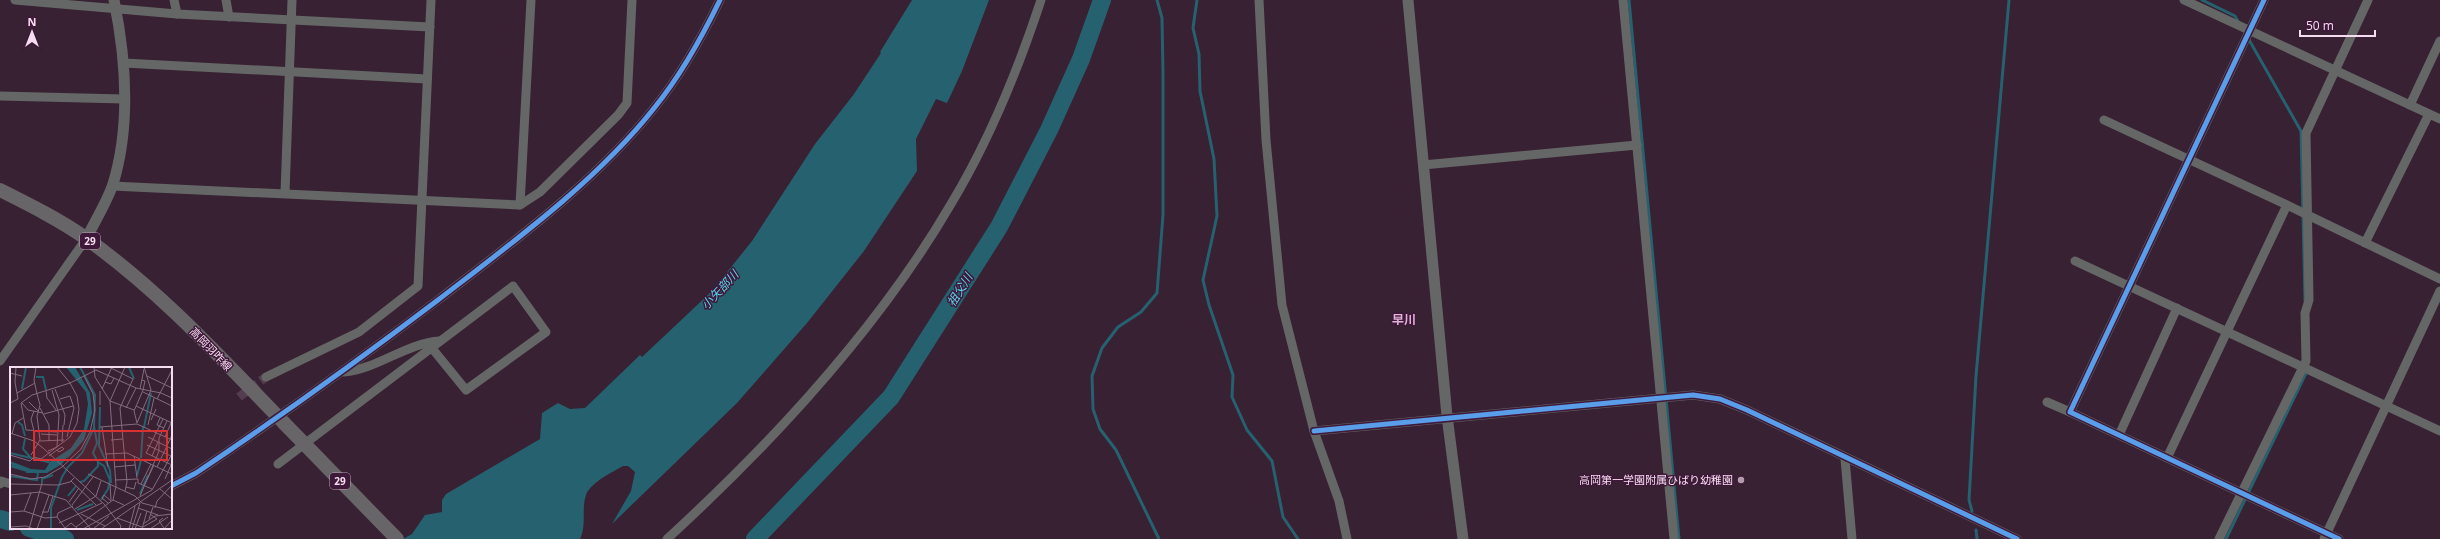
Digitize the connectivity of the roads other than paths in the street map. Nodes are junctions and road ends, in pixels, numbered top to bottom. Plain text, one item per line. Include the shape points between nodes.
1 (15, 0) edge
2 (174, 0) edge
3 (226, 0) edge
4 (292, 0) edge
5 (431, 0) edge
6 (531, 0) edge
7 (632, 0) edge
8 (720, 0) edge
9 (1041, 0) edge
10 (1259, 0) edge
11 (1408, 0) edge
12 (1623, 0) edge
13 (2184, 0) edge
14 (2209, 0) edge
15 (2264, 0) edge
16 (2368, 0) edge
17 (115, 5) edge
18 (2205, 9) junction
19 (177, 14) junction
20 (229, 17) junction
21 (291, 21) junction
22 (430, 27) junction
23 (2250, 29) junction
24 (2440, 41) edge
25 (124, 63) junction
26 (2335, 70) junction
27 (289, 71) junction
28 (427, 79) junction
29 (0, 96) edge
30 (124, 99) junction
31 (2410, 105) junction
32 (2429, 114) junction
33 (2440, 119) edge
34 (2104, 120) dead end
35 (1637, 145) junction
36 (2188, 158) junction
37 (1423, 165) junction
38 (112, 186) junction
39 (0, 190) edge
40 (285, 193) junction
41 (421, 199) junction
42 (520, 205) junction
43 (2287, 205) junction
44 (2306, 214) junction
45 (86, 239) junction
46 (2365, 242) junction
47 (2075, 261) dead end
48 (2440, 279) edge
49 (2128, 285) junction
50 (2440, 291) edge
51 (2178, 308) junction
52 (2226, 330) junction
53 (440, 341) junction
54 (431, 347) junction
55 (0, 361) edge
56 (2304, 367) junction
57 (343, 372) junction
58 (266, 377) tunnel mouth
59 (1666, 397) junction
60 (2047, 402) dead end
61 (2385, 405) junction
62 (2070, 412) junction
63 (1447, 416) junction
64 (281, 420) junction
65 (1314, 431) junction
66 (2440, 431) edge
67 (2119, 435) junction
68 (1845, 458) junction
69 (2167, 458) junction
70 (278, 464) dead end
71 (172, 485) edge
72 (2241, 493) junction
73 (2325, 536) edge
74 (397, 539) edge
75 (667, 539) edge
76 (1347, 539) edge
77 (1463, 539) edge
78 (1674, 539) edge
79 (1852, 539) edge
80 (2017, 539) edge
81 (2219, 539) edge
82 (2339, 539) edge

1 - 17 street
2 - 19 street
3 - 20 street
4 - 21 street
5 - 22 street
6 - 42 street
7 - 42 street via 627,103 540,192
8 - 57 street via 702,36 655,107 571,194
9 - 75 street via 1015,71 982,144 952,204 912,266 867,327 757,451
10 - 65 street via 1266,140 1282,305
11 - 37 street
12 - 35 street
13 - 18 street
14 - 18 street
15 - 23 street
16 - 26 street
17 - 19 street
17 - 25 street
18 - 23 street
19 - 20 street
20 - 21 street
21 - 22 street
21 - 27 street
22 - 28 street
23 - 26 street
23 - 36 street
24 - 31 street
25 - 27 street
25 - 30 street
26 - 31 street
26 - 44 street via 2306,133
27 - 28 street
27 - 40 street
28 - 41 street
29 - 30 street
30 - 38 street via 120,158
31 - 32 street
32 - 33 street
32 - 46 street
34 - 36 street
35 - 37 street
35 - 59 street
36 - 43 street
36 - 49 street
37 - 63 street
38 - 40 street
38 - 45 street
39 - 45 main road, 高岡羽咋線 / 29 via 48,214
40 - 41 street
41 - 42 street
41 - 58 street via 418,286 359,332
43 - 44 street
43 - 52 street
44 - 46 street
44 - 56 street via 2309,300 2305,313
45 - 55 street
45 - 64 main road, 高岡羽咋線 / 29 via 170,306
46 - 48 street
47 - 49 street
49 - 51 street
49 - 62 street
50 - 61 street
51 - 52 street
51 - 67 street
52 - 56 street
52 - 69 street
53 - 54 street
53 - 54 street via 513,286 546,332 466,390
53 - 57 street via 423,342 358,370
54 - 70 street
56 - 61 street
56 - 72 street
57 - 64 street
59 - 63 street
59 - 68 street via 1693,395 1720,400
59 - 78 street
60 - 62 street
61 - 66 street
61 - 73 street
62 - 67 street
63 - 65 street
63 - 77 street
64 - 71 street
64 - 74 main road, 高岡羽咋線 / 29, bridge
65 - 76 street via 1339,501
67 - 69 street
68 - 79 street
68 - 80 street
69 - 72 street
72 - 73 street
72 - 81 street
73 - 82 street

